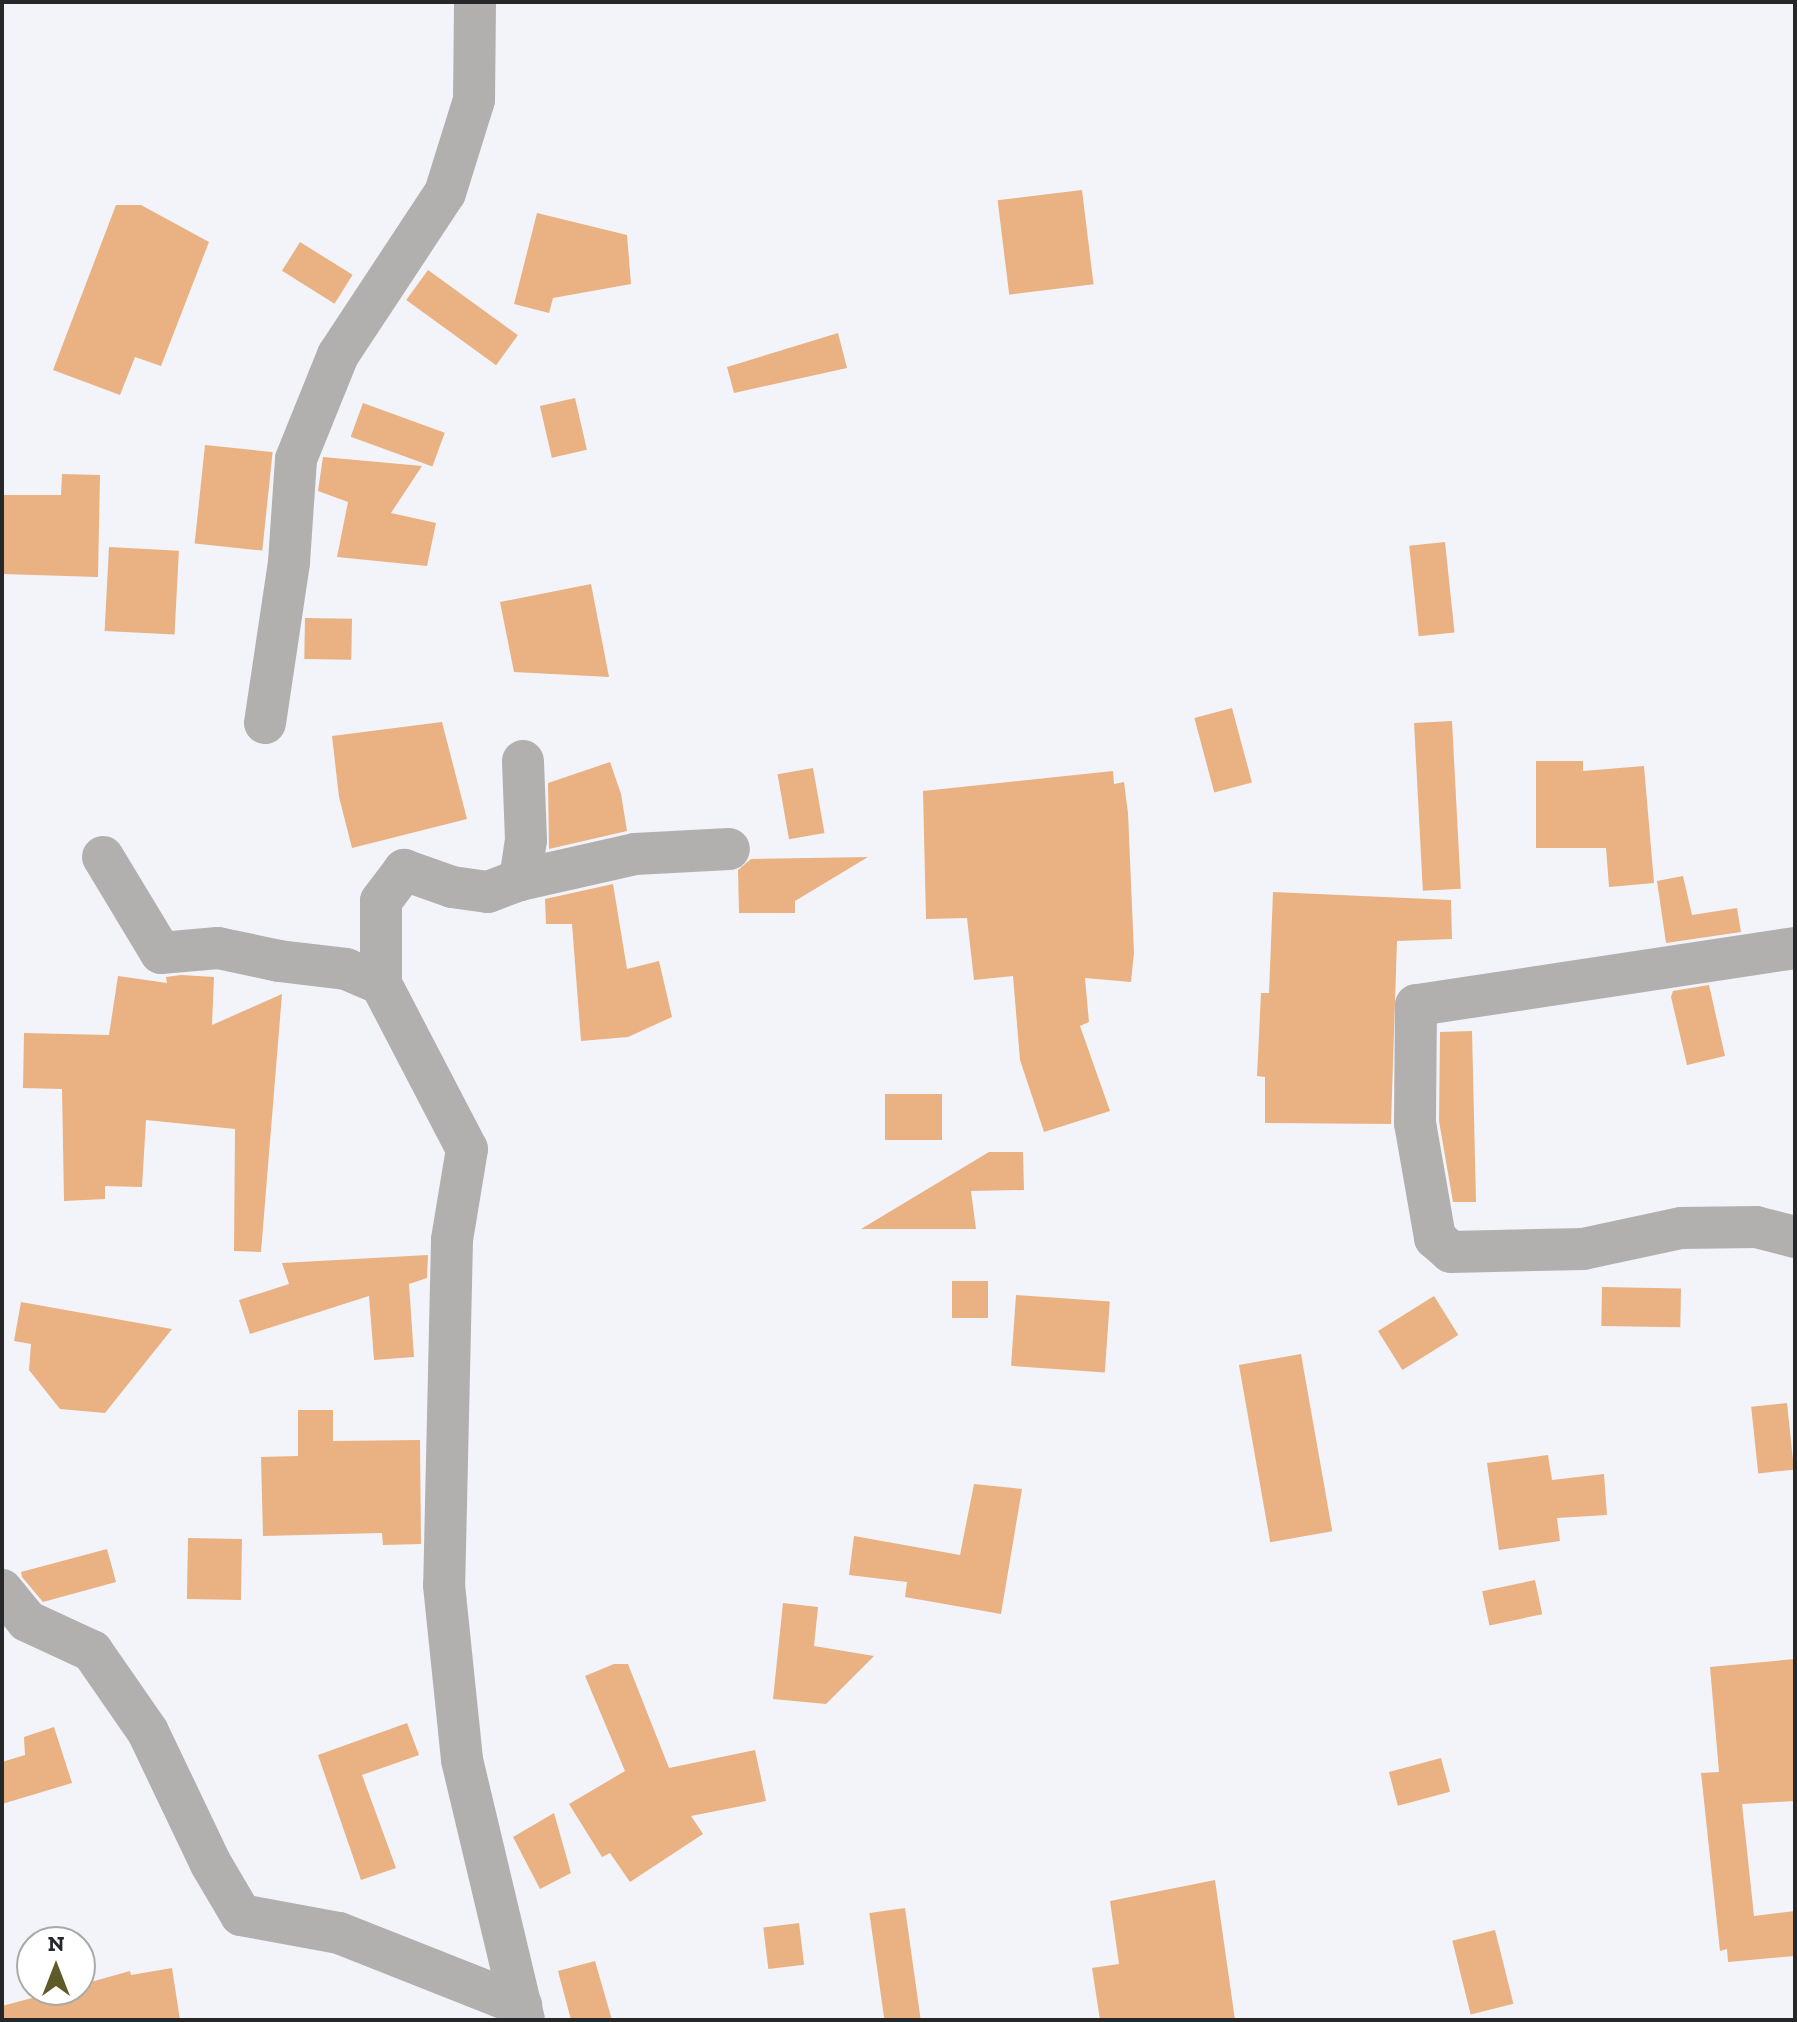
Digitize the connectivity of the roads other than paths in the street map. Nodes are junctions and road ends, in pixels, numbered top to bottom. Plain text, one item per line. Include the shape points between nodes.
1 (475, 2) edge
2 (265, 723) dead end
3 (523, 761) dead end
4 (729, 849) dead end
5 (103, 857) dead end
6 (520, 880) junction
7 (1795, 948) edge
8 (381, 984) junction
9 (1795, 1237) edge
10 (2, 1590) edge
11 (523, 2012) edge

1 - 2 street via 474,100 445,193 338,355 296,459 289,562
3 - 6 street via 526,840
4 - 6 street via 635,854
5 - 8 street via 161,953 218,948 346,969
6 - 8 street via 488,892 452,887 404,870 381,901
7 - 9 street via 1416,1005 1415,1123 1435,1238 1451,1252 1583,1249 1681,1228 1756,1227
8 - 11 street via 467,1149 452,1240 444,1585 462,1760
10 - 11 street via 27,1621 92,1651 148,1732 241,1915 339,1933

